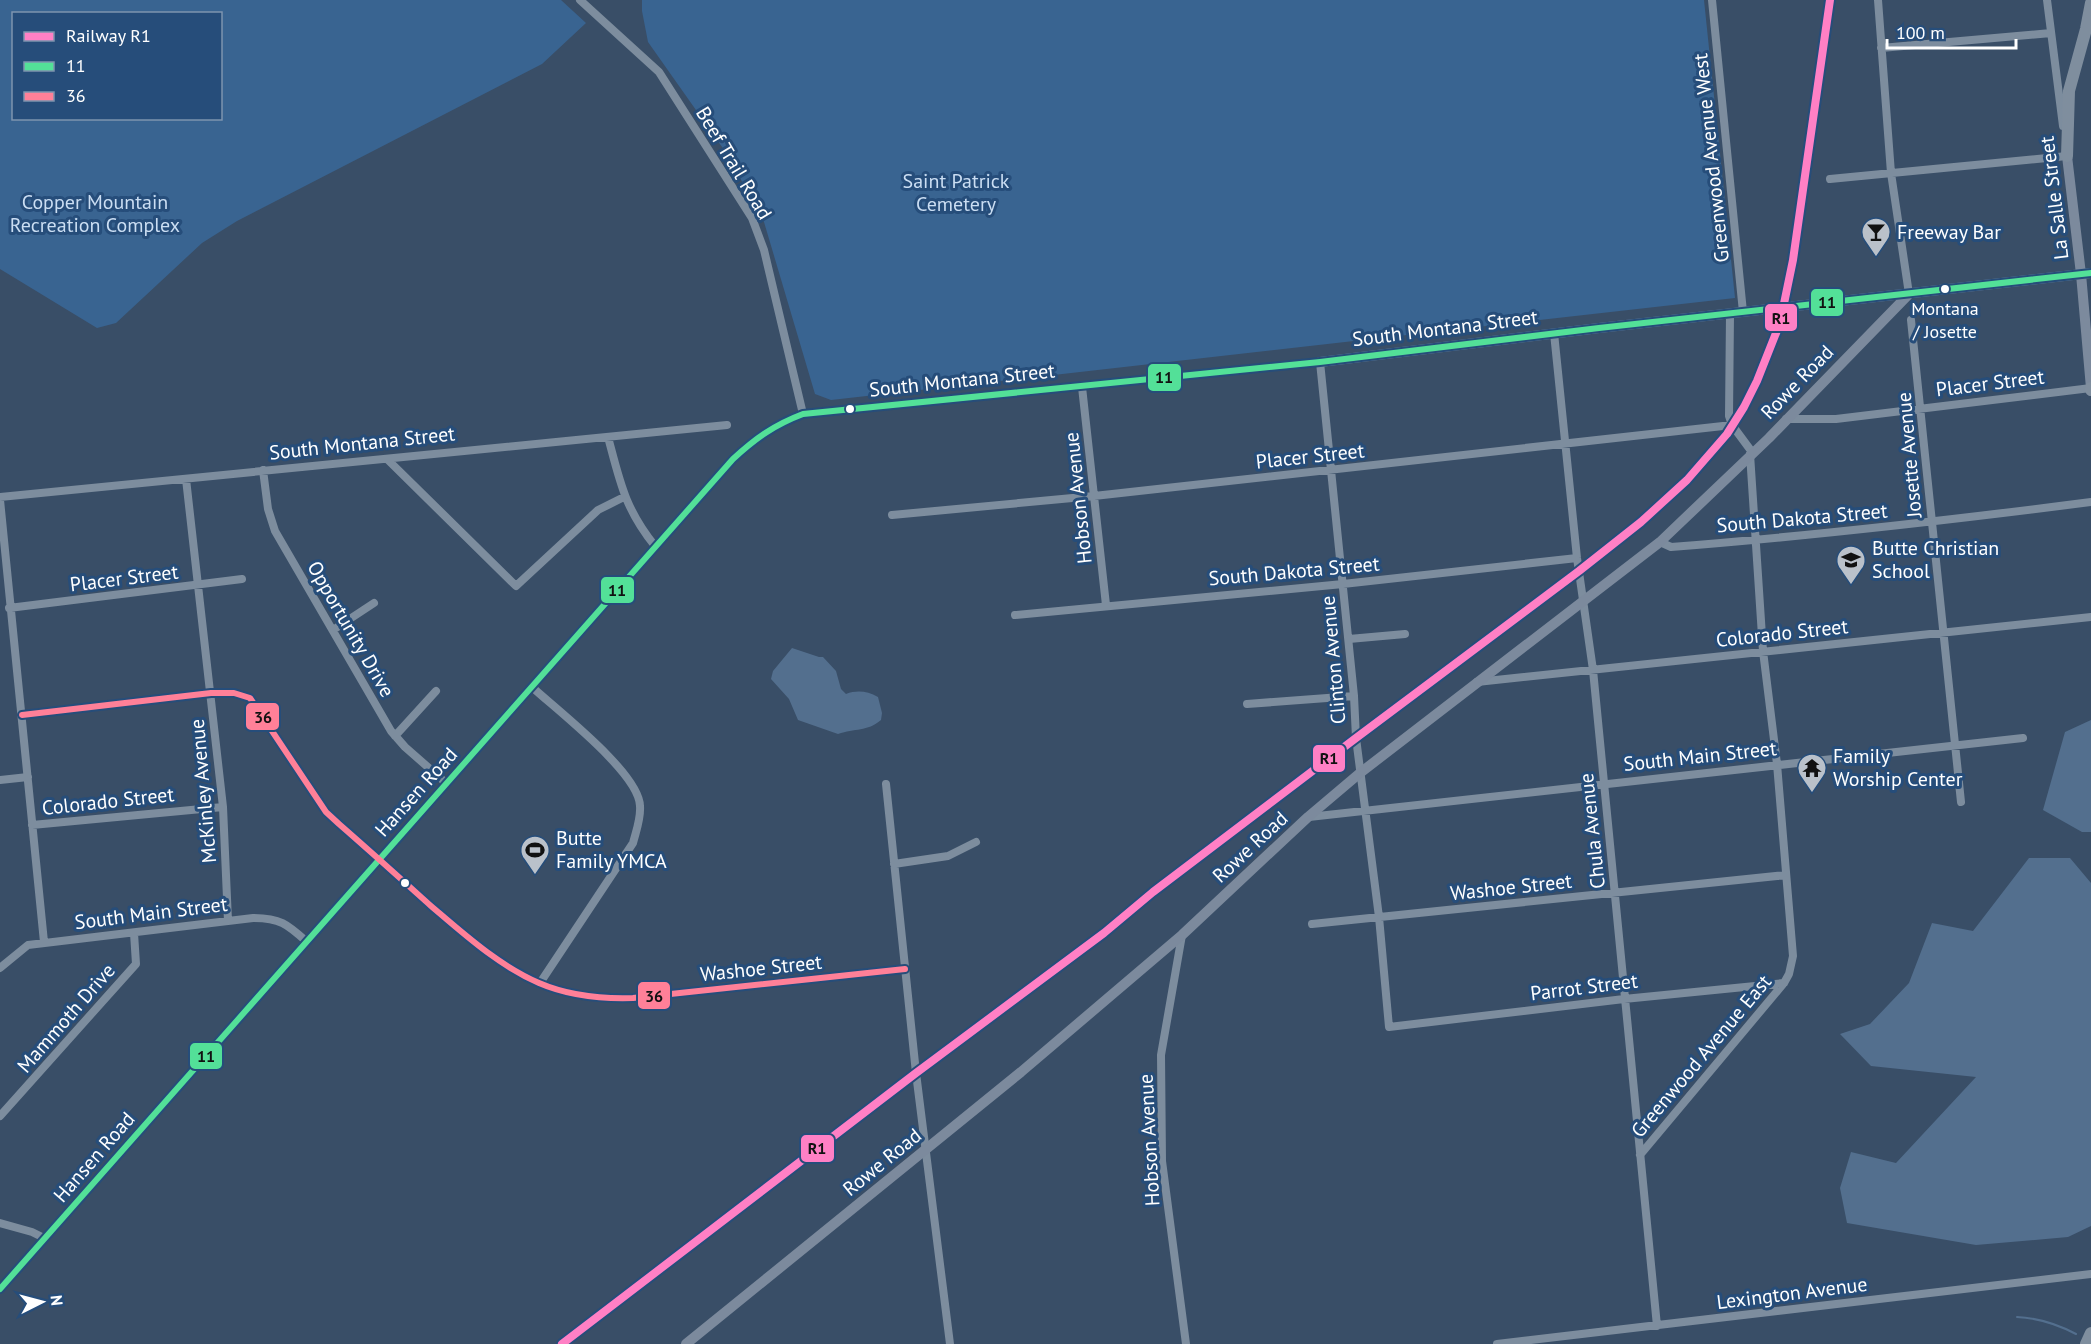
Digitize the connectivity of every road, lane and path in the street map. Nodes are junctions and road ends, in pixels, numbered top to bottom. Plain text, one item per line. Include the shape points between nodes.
1 (580, 0) edge
2 (1712, 0) edge
3 (1878, 0) edge
4 (2047, 0) edge
5 (2091, 3) edge
6 (2051, 33) junction
7 (1881, 48) junction
8 (2067, 156) junction
9 (1891, 172) junction
10 (1830, 179) dead end
11 (2086, 273) edge
12 (1909, 294) junction
13 (1743, 312) junction
14 (1730, 314) junction
15 (1911, 320) dead end
16 (1554, 333) junction
17 (1320, 362) junction
18 (1082, 387) junction
19 (2091, 390) edge
20 (1922, 408) junction
21 (803, 414) junction
22 (1786, 419) junction
23 (727, 425) dead end
24 (1732, 425) junction
25 (608, 437) junction
26 (1565, 444) junction
27 (1751, 453) junction
28 (387, 459) junction
29 (263, 470) junction
30 (1331, 470) junction
31 (186, 479) junction
32 (1094, 496) junction
33 (624, 497) junction
34 (0, 499) edge
35 (2091, 502) edge
36 (892, 515) dead end
37 (1932, 522) junction
38 (1755, 540) junction
39 (1660, 542) junction
40 (655, 546) junction
41 (1577, 558) junction
42 (242, 579) dead end
43 (1343, 584) junction
44 (198, 586) junction
45 (1583, 602) junction
46 (374, 603) dead end
47 (1106, 605) junction
48 (9, 608) junction
49 (1015, 615) dead end
50 (2091, 617) edge
51 (333, 630) junction
52 (1405, 634) dead end
53 (1944, 634) junction
54 (1349, 639) junction
55 (1764, 651) junction
56 (1593, 670) junction
57 (1476, 682) junction
58 (532, 687) junction
59 (436, 692) dead end
60 (211, 693) junction
61 (1354, 696) junction
62 (1247, 704) dead end
63 (22, 715) junction
64 (395, 736) junction
65 (2023, 738) dead end
66 (1955, 745) junction
67 (1777, 764) junction
68 (1360, 773) junction
69 (28, 777) junction
70 (0, 780) edge
71 (446, 783) junction
72 (1604, 783) junction
73 (885, 784) dead end
74 (1961, 802) dead end
75 (223, 807) junction
76 (1366, 811) junction
77 (1308, 817) junction
78 (32, 825) junction
79 (976, 842) dead end
80 (378, 858) junction
81 (894, 864) junction
82 (1786, 875) junction
83 (1615, 892) junction
84 (1379, 917) junction
85 (228, 921) junction
86 (1311, 924) dead end
87 (134, 933) junction
88 (1182, 935) junction
89 (306, 941) junction
90 (44, 942) junction
91 (0, 968) edge
92 (905, 969) junction
93 (540, 983) junction
94 (1784, 983) junction
95 (1624, 999) junction
96 (1389, 1027) joint
97 (0, 1116) edge
98 (926, 1150) junction
99 (1640, 1155) junction
100 (0, 1223) edge
101 (44, 1239) junction
102 (2088, 1275) edge
103 (0, 1289) edge
104 (1658, 1326) junction
105 (2091, 1333) edge
106 (1568, 1340) edge
107 (686, 1344) edge
108 (950, 1344) edge
109 (1186, 1344) edge
110 (1497, 1344) edge
111 (2086, 1344) edge

1 - 21 street, Beef Trail Road via 659,72 752,218 764,250
2 - 13 street, Greenwood Avenue West
3 - 7 street
4 - 6 street, La Salle Street
5 - 8 highway via 2069,91
6 - 7 street
6 - 8 street, La Salle Street
7 - 9 street
8 - 9 street
8 - 11 main road, La Salle Street
9 - 10 street
9 - 12 street
11 - 12 main road, South Montana Street
11 - 19 main road, La Salle Street
12 - 13 main road, South Montana Street
12 - 22 main road, Rowe Road
13 - 14 main road, South Montana Street
14 - 16 main road, South Montana Street
14 - 24 street
15 - 20 street, Josette Avenue
16 - 17 main road, South Montana Street
16 - 26 street, Chula Avenue
17 - 18 street, South Montana Street
17 - 30 street, Clinton Avenue
18 - 21 street, South Montana Street
18 - 32 street, Hobson Avenue
19 - 20 street, Placer Street
20 - 22 street, Placer Street via 1836,419
20 - 37 street, Josette Avenue
21 - 40 street, Hansen Road via 756,438
22 - 27 main road, Rowe Road
23 - 25 street, South Montana Street
24 - 26 street, Placer Street
24 - 27 street
25 - 28 street, South Montana Street
25 - 33 street
26 - 30 street, Placer Street
26 - 41 street, Chula Avenue
27 - 38 street
27 - 39 main road, Rowe Road
28 - 29 street, South Montana Street
28 - 33 street via 516,586 598,510
29 - 31 street, South Montana Street
29 - 51 street, Opportunity Drive via 275,531
30 - 32 street, Placer Street
30 - 43 street, Clinton Avenue
31 - 34 street, South Montana Street
31 - 44 street, McKinley Avenue
32 - 36 street, Placer Street
32 - 47 street, Hobson Avenue
33 - 40 street via 640,528
34 - 48 street
35 - 37 street, South Dakota Street
37 - 38 street, South Dakota Street
37 - 53 street, Josette Avenue
38 - 39 street, South Dakota Street via 1671,547
38 - 55 street
39 - 45 main road, Rowe Road
40 - 58 street, Hansen Road
41 - 43 street, South Dakota Street
41 - 45 street, Chula Avenue
42 - 44 street, Placer Street
43 - 47 street, South Dakota Street
43 - 54 street, Clinton Avenue
44 - 48 street, Placer Street
44 - 60 street, McKinley Avenue
45 - 56 street, Chula Avenue
45 - 57 main road, Rowe Road
46 - 51 street
47 - 49 street, South Dakota Street
48 - 63 street
50 - 53 street, Colorado Street
51 - 64 street, Opportunity Drive
52 - 54 street
53 - 55 street, Colorado Street
53 - 66 street, Josette Avenue
54 - 61 street, Clinton Avenue
55 - 56 street, Colorado Street
55 - 67 street
56 - 57 street, Colorado Street
56 - 72 street, Chula Avenue
57 - 68 main road, Rowe Road
58 - 71 street, Hansen Road
58 - 93 street via 617,765 632,783 640,805 633,843
59 - 64 street
60 - 63 street
60 - 75 street, McKinley Avenue
60 - 80 street via 250,698 326,812
61 - 62 street
61 - 68 street, Clinton Avenue
63 - 69 street
64 - 71 street, Opportunity Drive
65 - 66 street, South Main Street
66 - 67 street, South Main Street
66 - 74 street, Josette Avenue
67 - 72 street, South Main Street
67 - 82 street, Greenwood Avenue East
68 - 76 street, Clinton Avenue
68 - 77 main road, Rowe Road
69 - 70 street
69 - 78 street
71 - 80 street, Hansen Road
72 - 76 street, South Main Street
72 - 83 street, Chula Avenue
73 - 81 street
75 - 78 street, Colorado Street
75 - 85 street, McKinley Avenue
76 - 77 street, South Main Street
76 - 84 street, Clinton Avenue
77 - 88 main road, Rowe Road
78 - 90 street
79 - 81 street via 948,856
80 - 89 street, Hansen Road
80 - 93 street, Washoe Street via 501,963
81 - 92 street
82 - 83 street, Washoe Street
82 - 94 street, Greenwood Avenue East via 1793,956
83 - 84 street, Washoe Street
83 - 95 street, Chula Avenue
84 - 86 street, Washoe Street
84 - 96 street, Clinton Avenue
85 - 87 street, South Main Street
85 - 89 street, South Main Street via 272,918 286,923
87 - 90 street, South Main Street
87 - 97 street, Mammoth Drive via 136,964
88 - 98 main road, Rowe Road
88 - 109 street, Hobson Avenue via 1161,1055 1162,1161
89 - 101 street, Hansen Road
90 - 91 street, South Main Street via 28,945
92 - 93 street, Washoe Street via 633,998 600,999
92 - 98 street
94 - 95 street, Parrot Street
94 - 99 street, Greenwood Avenue East
95 - 96 street, Parrot Street
95 - 99 street, Chula Avenue
98 - 107 main road, Rowe Road
98 - 108 street
99 - 104 street, Chula Avenue
100 - 101 street
101 - 103 street, Hansen Road
102 - 104 street, Lexington Avenue
104 - 106 street, Lexington Avenue
105 - 111 highway
106 - 110 street, Lexington Avenue

